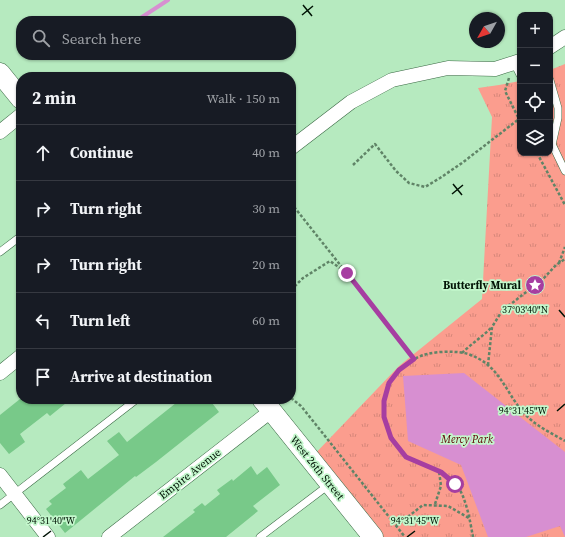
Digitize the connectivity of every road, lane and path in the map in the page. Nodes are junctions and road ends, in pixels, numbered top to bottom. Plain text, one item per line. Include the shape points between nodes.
1 (565, 37) edge
2 (553, 44) edge
3 (517, 66) edge
4 (517, 68) edge
5 (0, 73) edge
6 (551, 84) edge
7 (16, 93) edge
8 (517, 113) edge
9 (16, 119) edge
10 (519, 120) edge
11 (0, 132) edge
12 (553, 136) edge
13 (296, 144) edge
14 (553, 147) edge
15 (539, 156) edge
16 (353, 165) dead end
17 (565, 171) edge
18 (565, 205) edge
19 (296, 209) edge
20 (16, 240) edge
21 (565, 247) edge
22 (0, 252) edge
23 (565, 259) edge
24 (559, 263) junction
25 (347, 273) junction
26 (296, 285) edge
27 (492, 327) junction
28 (462, 353) junction
29 (414, 359) junction
30 (16, 360) edge
31 (488, 365) junction
32 (0, 373) edge
33 (296, 402) edge
34 (130, 404) edge
35 (266, 405) edge
36 (565, 441) edge
37 (439, 471) junction
38 (0, 475) edge
39 (330, 484) junction
40 (14, 493) junction
41 (435, 504) junction
42 (0, 505) edge
43 (469, 518) junction
44 (396, 526) junction
45 (48, 537) edge
46 (109, 537) edge
47 (260, 537) edge
48 (373, 537) edge
49 (405, 537) edge
50 (473, 537) edge

1 - 2 street
3 - 13 street via 495,69 448,68 392,80 351,102
4 - 8 path via 505,90
5 - 7 main road
6 - 12 lane via 558,108
9 - 11 street
10 - 16 path via 425,187 409,183 375,144
14 - 17 lane
15 - 18 path
19 - 25 path
20 - 22 lane
21 - 24 path
23 - 24 path
24 - 27 path via 502,311
25 - 26 path via 330,261
25 - 29 path
27 - 28 path
27 - 31 path
28 - 29 path via 450,351
28 - 31 path
29 - 37 path via 399,370 389,383 384,401 384,417 391,438 406,457
30 - 32 street
31 - 36 path via 499,375 523,413
33 - 44 path
34 - 40 lane
35 - 39 main road, West 26th Street
35 - 46 street, Empire Avenue
37 - 41 path via 441,486
37 - 43 path via 455,484 467,506
38 - 40 street
39 - 47 lane
39 - 48 main road, West 26th Street
40 - 42 lane
40 - 45 street
41 - 43 path via 448,506
41 - 44 path via 423,505
43 - 50 path
44 - 49 path

